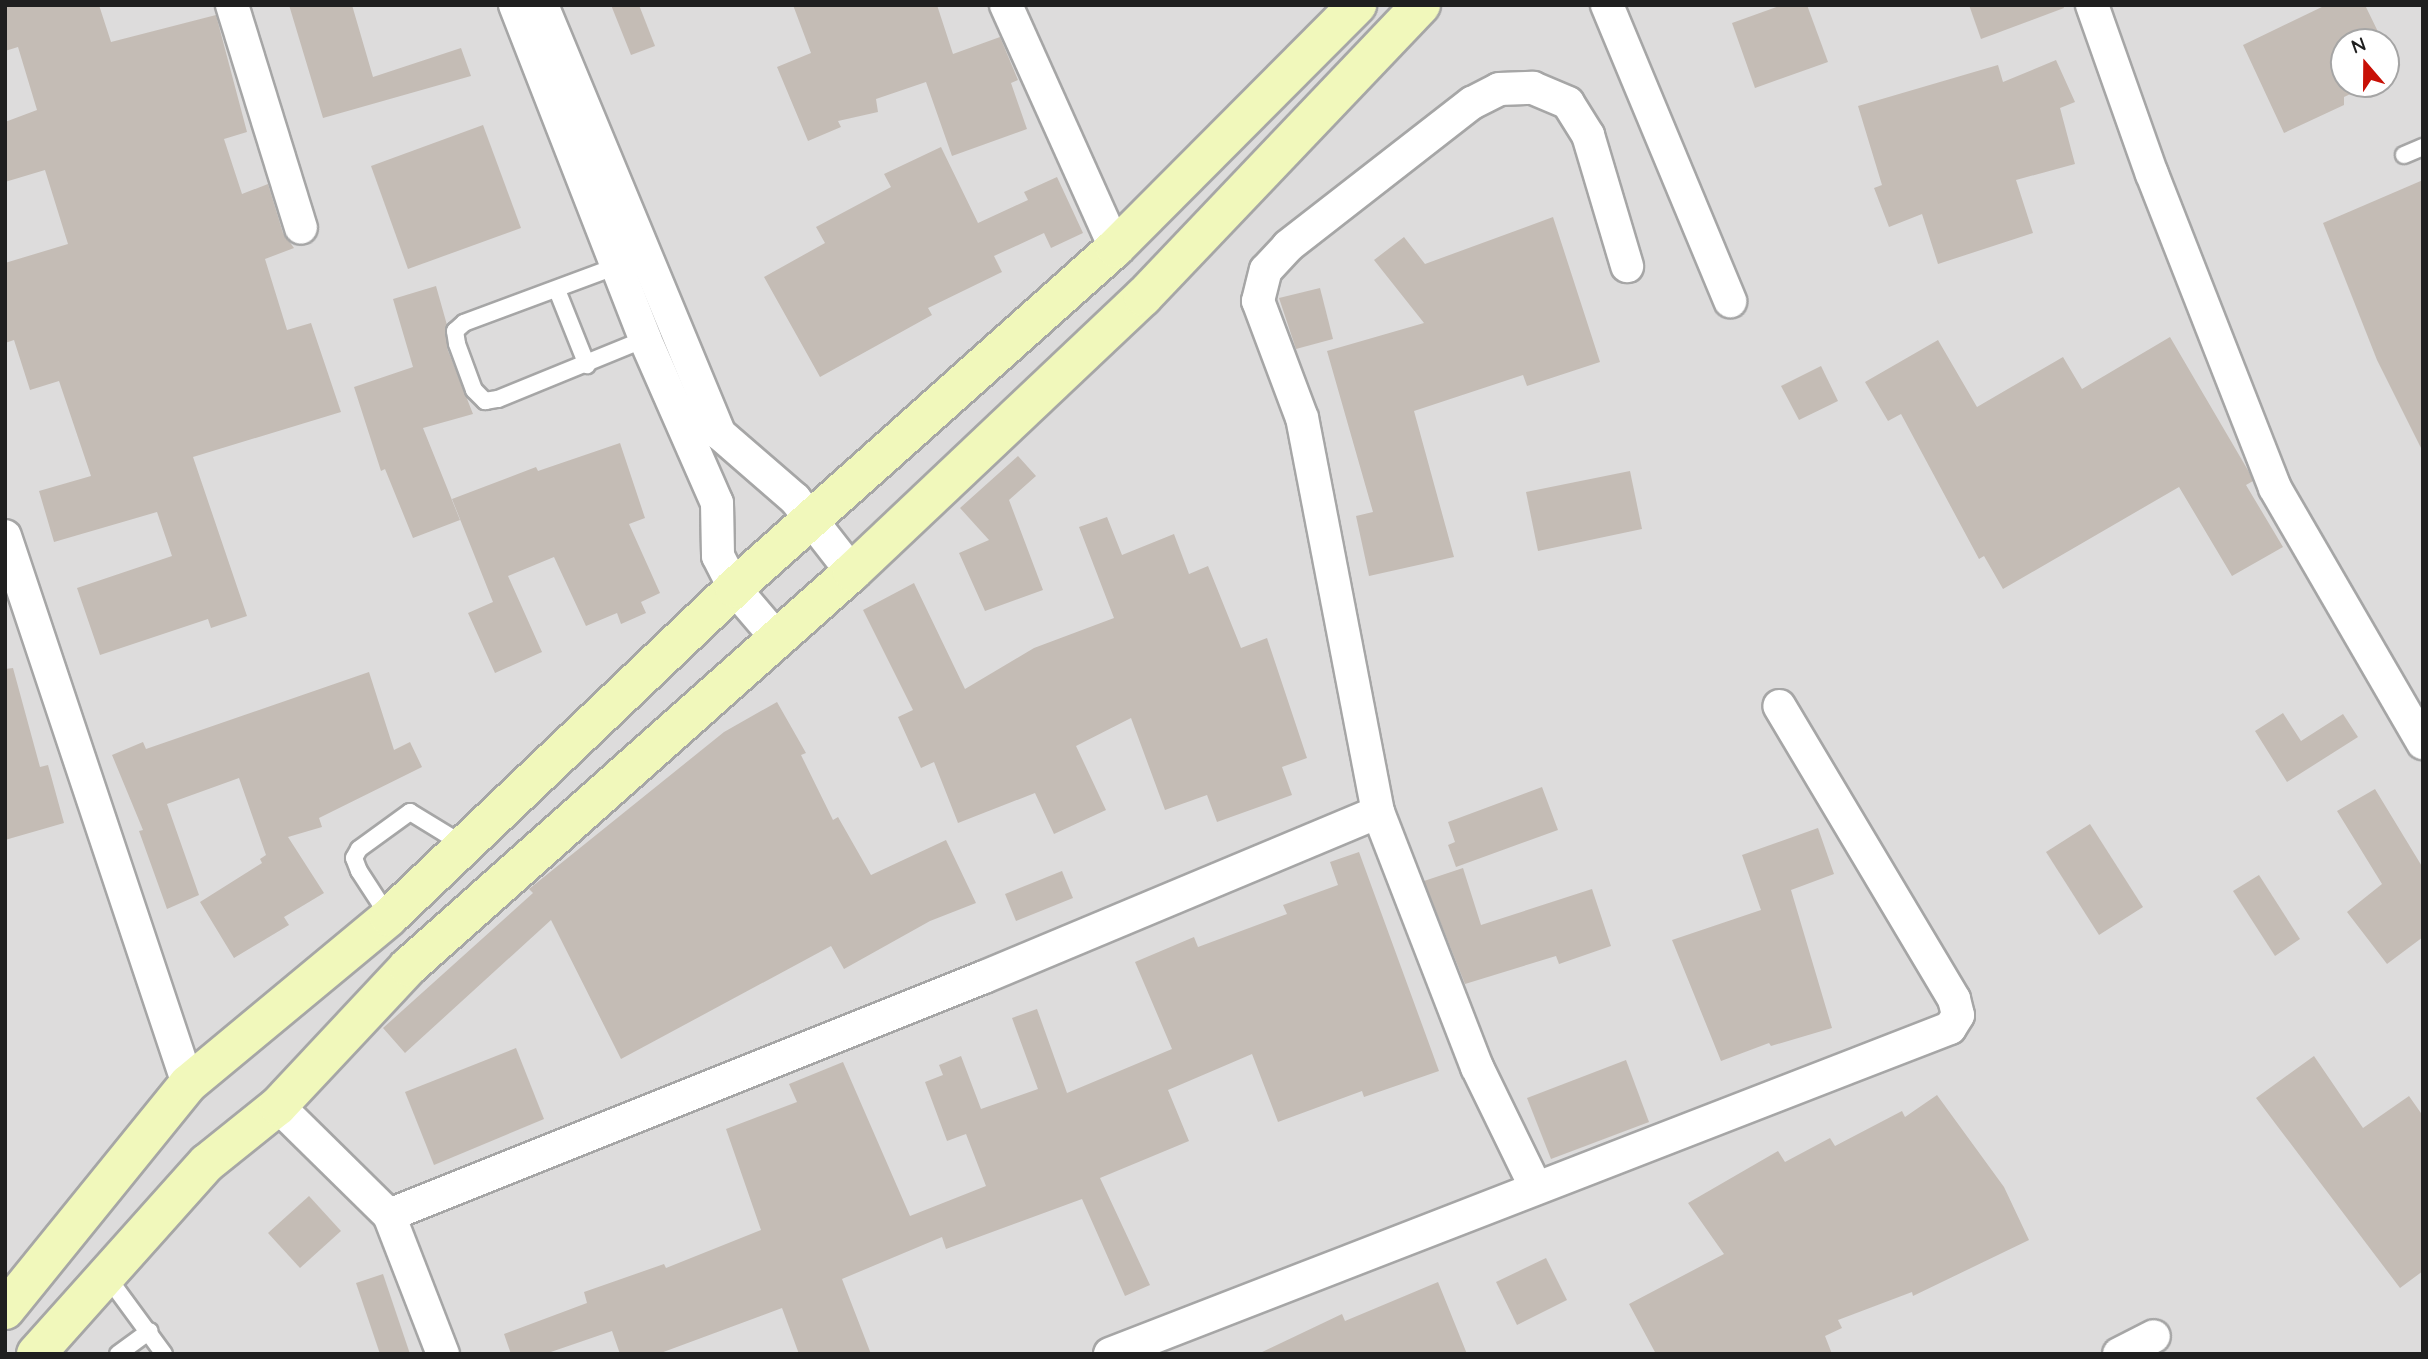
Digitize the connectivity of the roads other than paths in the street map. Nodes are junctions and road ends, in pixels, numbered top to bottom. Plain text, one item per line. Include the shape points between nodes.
1 (232, 5) edge
2 (515, 5) edge
3 (542, 5) edge
4 (1006, 5) edge
5 (1357, 5) edge
6 (1421, 5) edge
7 (1606, 5) edge
8 (2092, 5) edge
9 (2423, 147) edge
10 (2404, 155) dead end
11 (604, 192) junction
12 (301, 228) dead end
13 (1115, 248) junction
14 (1627, 266) dead end
15 (617, 267) junction
16 (557, 290) junction
17 (1730, 300) dead end
18 (645, 339) junction
19 (587, 365) junction
20 (813, 519) junction
21 (5, 536) edge
22 (852, 572) junction
23 (734, 588) junction
24 (775, 636) junction
25 (1779, 706) dead end
26 (2423, 743) edge
27 (1378, 812) junction
28 (464, 845) junction
29 (388, 917) junction
30 (188, 1084) junction
31 (278, 1106) junction
32 (1535, 1186) junction
33 (389, 1214) junction
34 (106, 1275) junction
35 (5, 1310) edge
36 (150, 1331) junction
37 (2154, 1336) dead end
38 (36, 1354) edge
39 (118, 1354) edge
40 (164, 1354) edge
41 (443, 1354) edge
42 (1110, 1354) edge
43 (2119, 1354) edge

1 - 12 street
2 - 11 street
3 - 11 street
4 - 13 street
5 - 13 main road
6 - 22 main road via 1143,297
7 - 17 street
8 - 26 street via 2152,174 2275,488
9 - 10 lane
11 - 15 street
11 - 20 street via 720,433
13 - 20 main road
14 - 27 street via 1588,135 1568,103 1534,88 1499,89 1472,103 1288,246 1266,270 1258,301 1302,418
15 - 16 lane
15 - 18 street
16 - 19 lane
16 - 19 lane via 464,323 455,331 474,390 485,401 498,399
18 - 19 lane
18 - 23 street via 717,503 718,556
20 - 22 street
20 - 23 main road
21 - 30 street
22 - 24 main road
23 - 24 street
23 - 28 main road
24 - 31 main road via 538,855 408,967
25 - 32 street via 1954,999 1958,1015 1950,1028
27 - 32 street via 1477,1067
27 - 33 street via 984,977
28 - 29 main road
28 - 29 lane via 410,812 359,849 354,858 359,871
29 - 30 main road
30 - 35 main road
31 - 33 street
31 - 34 main road via 207,1163
32 - 42 street
33 - 41 street
34 - 36 lane
34 - 38 main road
36 - 39 lane
36 - 40 lane
37 - 43 street

